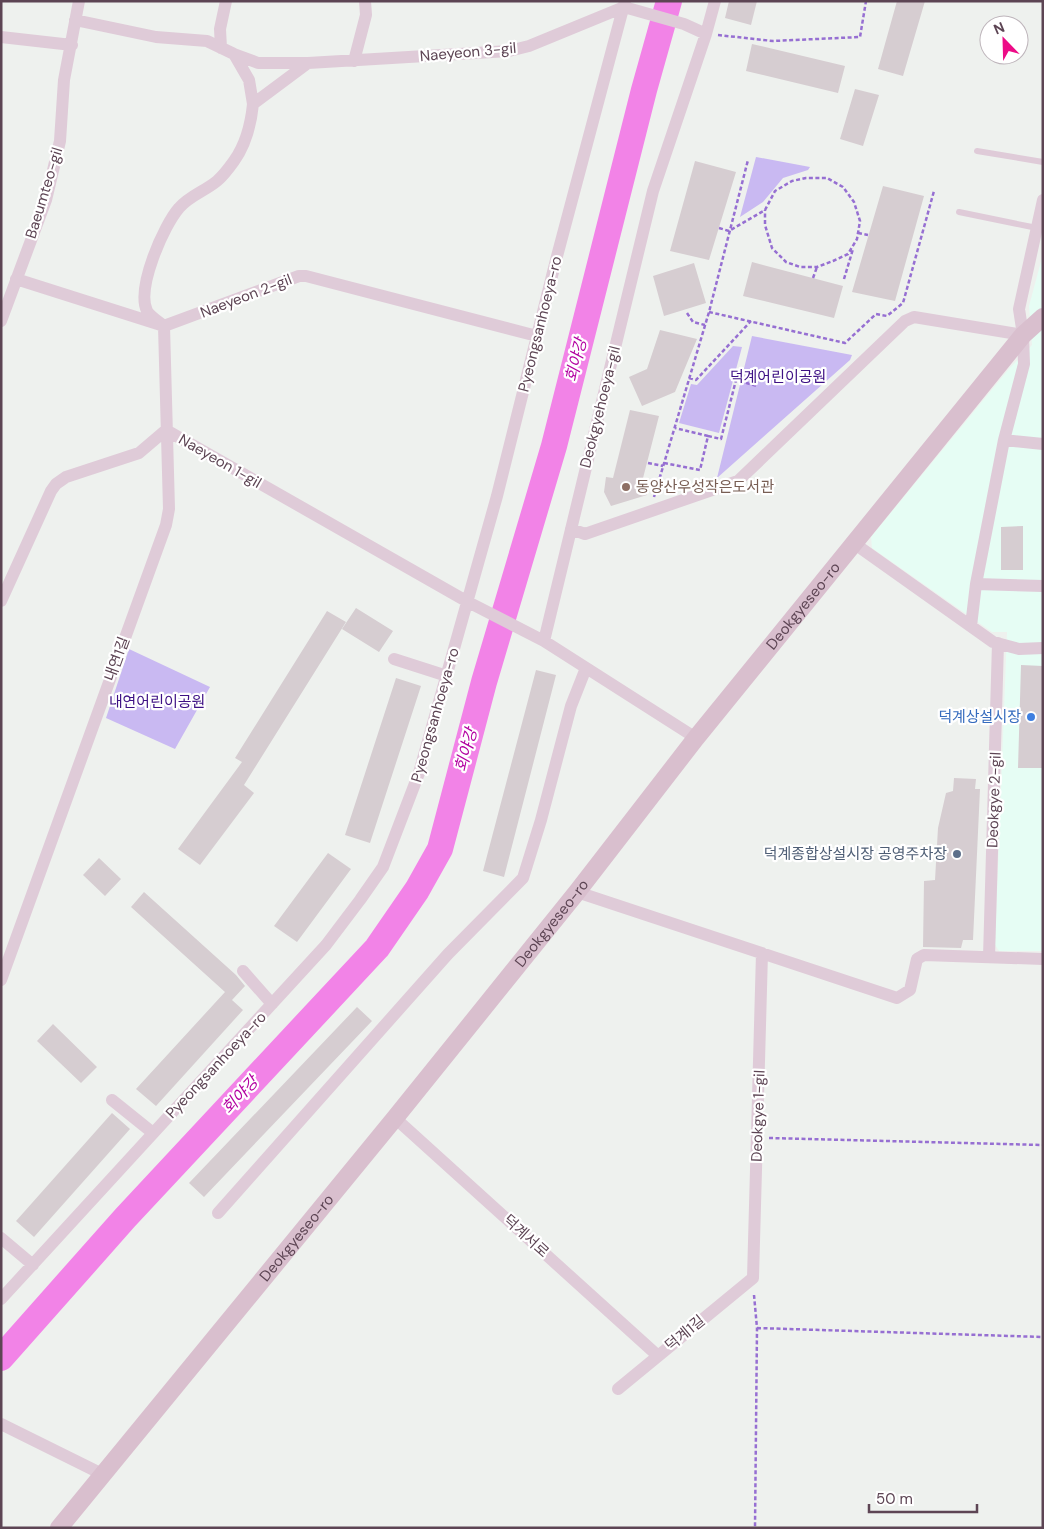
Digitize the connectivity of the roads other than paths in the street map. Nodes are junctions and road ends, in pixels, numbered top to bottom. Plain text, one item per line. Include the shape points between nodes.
1 (80, 1) edge
2 (226, 1) edge
3 (365, 1) edge
4 (715, 1) edge
5 (624, 4) edge
6 (75, 20) junction
7 (706, 34) junction
8 (1, 37) edge
9 (72, 45) junction
10 (221, 48) junction
11 (234, 54) junction
12 (354, 61) junction
13 (308, 63) junction
14 (254, 104) junction
15 (977, 151) dead end
16 (1043, 162) edge
17 (1043, 200) edge
18 (959, 212) dead end
19 (1037, 228) junction
20 (16, 279) junction
21 (1043, 317) edge
22 (1, 321) edge
23 (164, 326) junction
24 (1023, 335) junction
25 (537, 336) junction
26 (166, 430) junction
27 (1004, 440) junction
28 (1043, 444) edge
29 (571, 529) junction
30 (855, 544) junction
31 (976, 584) junction
32 (1043, 586) edge
33 (1, 601) edge
34 (468, 602) junction
35 (971, 626) junction
36 (544, 641) junction
37 (998, 643) junction
38 (1043, 648) edge
39 (394, 658) dead end
40 (586, 668) junction
41 (447, 676) junction
42 (696, 738) junction
43 (577, 892) junction
44 (762, 953) junction
45 (989, 957) junction
46 (1043, 959) edge
47 (243, 970) dead end
48 (1, 980) edge
49 (272, 1004) junction
50 (112, 1100) dead end
51 (395, 1118) junction
52 (153, 1133) junction
53 (218, 1214) dead end
54 (1, 1238) edge
55 (33, 1264) junction
56 (753, 1278) joint
57 (1, 1299) edge
58 (657, 1355) junction
59 (618, 1389) dead end
60 (5, 1426) edge
61 (102, 1474) junction
62 (60, 1528) edge

1 - 6 street, Baeumteo-gil
2 - 10 street via 220,29
3 - 12 street via 366,14
4 - 7 street, Deokgyehoeya-gil
5 - 7 street
5 - 12 street, Naeyeon 3-gil via 529,46 510,51
5 - 25 street, Pyeongsanhoeya-ro
6 - 9 street, Baeumteo-gil
6 - 10 street, Naeyeon 3-gil via 156,37 207,41
7 - 29 street, Deokgyehoeya-gil via 653,192
8 - 9 street
9 - 20 street, Baeumteo-gil via 64,80 60,141 46,200
10 - 11 street, Naeyeon 3-gil
11 - 13 street, Naeyeon 3-gil via 258,63
11 - 14 street via 249,80
12 - 13 street, Naeyeon 3-gil
13 - 14 street
14 - 23 street via 244,144 235,161 216,182 179,207 159,245 146,278 144,298 147,311
15 - 16 lane
17 - 19 street
18 - 19 lane
19 - 24 street via 1019,309
20 - 22 street, Baeumteo-gil
20 - 23 street
21 - 24 street, Deokgyeseo-ro
23 - 25 street, Naeyeon 2-gil via 306,276
23 - 26 street, 내연1길
24 - 27 street via 1024,364
24 - 29 street via 914,317 738,481 585,534
24 - 30 street, Deokgyeseo-ro
25 - 34 street, Pyeongsanhoeya-ro
26 - 33 street, Naeyeon 1-gil via 139,453 66,477 56,484
26 - 34 street, Naeyeon 1-gil
26 - 48 street, 내연1길 via 169,509 166,524
27 - 28 street
27 - 31 street
29 - 36 street, Deokgyehoeya-gil
30 - 35 street
30 - 42 street, Deokgyeseo-ro
31 - 32 street
31 - 35 street
34 - 36 street, Naeyeon 1-gil
34 - 41 street, Pyeongsanhoeya-ro
35 - 37 street
36 - 40 street
37 - 38 street via 1019,649
37 - 45 street, Deokgye 2-gil
39 - 41 street
40 - 42 street
40 - 53 street via 571,706 523,878 448,954
41 - 49 street, Pyeongsanhoeya-ro via 419,773 383,867 326,945
42 - 43 street, Deokgyeseo-ro
43 - 44 street
43 - 51 street, Deokgyeseo-ro
44 - 45 street via 897,998 910,990 917,959 924,955
44 - 56 street, Deokgye 1-gil
45 - 46 street
47 - 49 street
49 - 52 street, Pyeongsanhoeya-ro
50 - 52 street
51 - 58 street, 덕계서로
51 - 61 street, Deokgyeseo-ro
52 - 55 street, Pyeongsanhoeya-ro
54 - 55 street
55 - 57 street, Pyeongsanhoeya-ro
56 - 58 street, 덕계1길
58 - 59 street, 덕계1길
60 - 61 street
61 - 62 street, Deokgyeseo-ro

